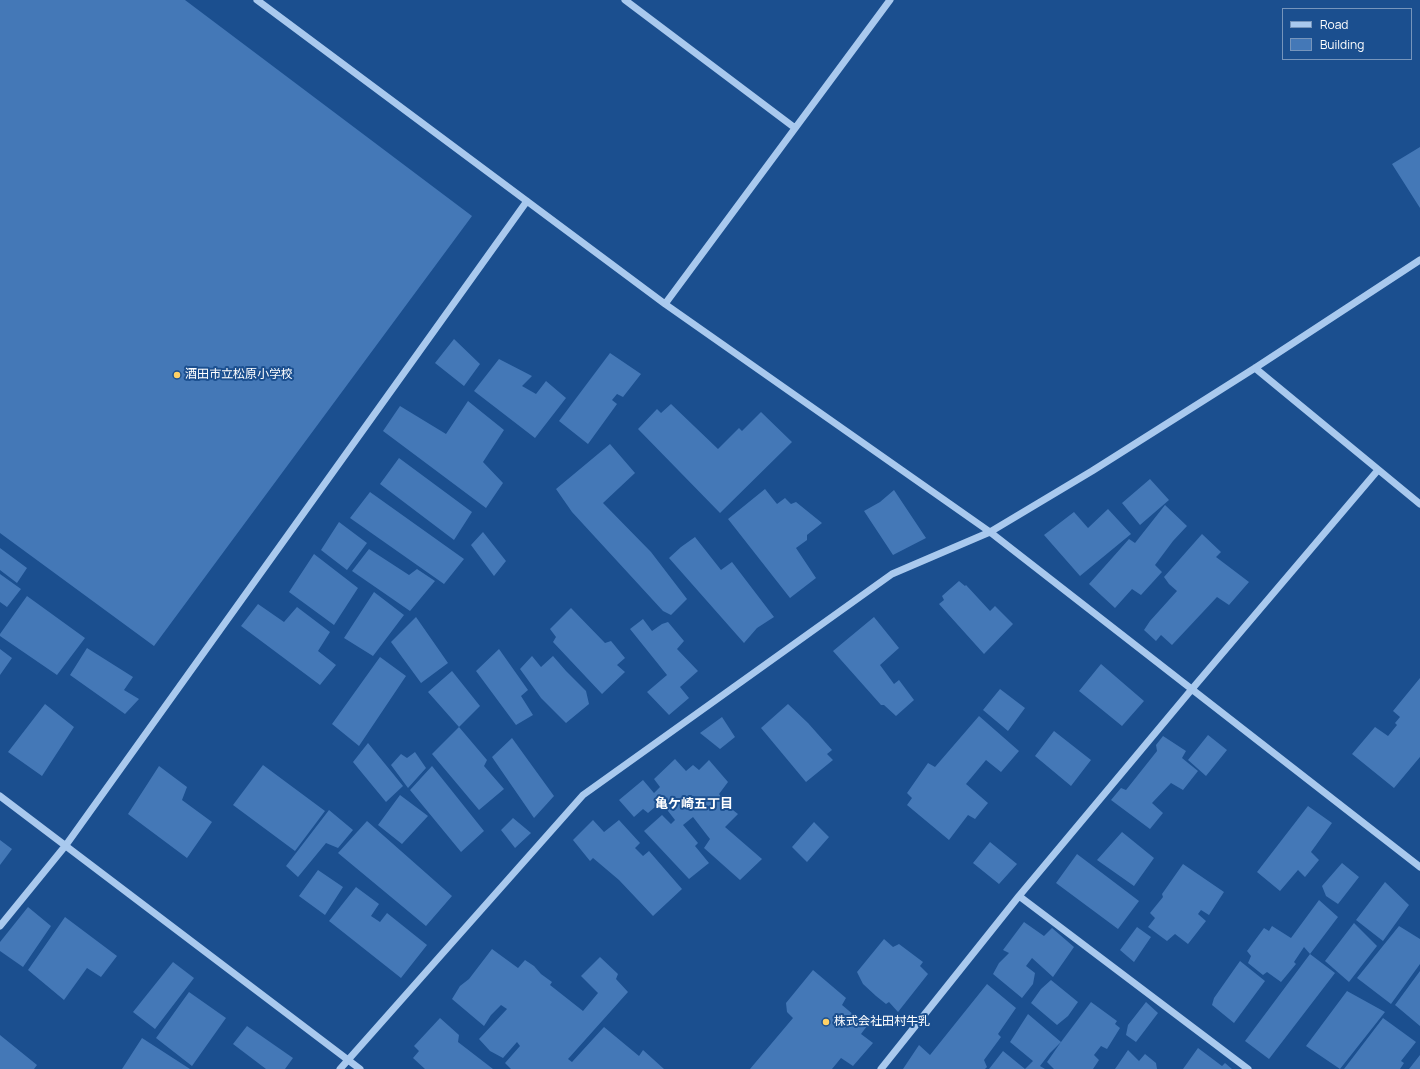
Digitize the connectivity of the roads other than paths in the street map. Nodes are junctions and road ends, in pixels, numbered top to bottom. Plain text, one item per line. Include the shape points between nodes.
1 (257, 0) edge
2 (625, 0) edge
3 (890, 0) edge
4 (795, 128) junction
5 (527, 201) junction
6 (1420, 260) edge
7 (666, 304) junction
8 (1255, 368) junction
9 (1378, 470) junction
10 (1420, 504) edge
11 (990, 532) junction
12 (1192, 689) junction
13 (0, 796) edge
14 (66, 845) junction
15 (1420, 867) edge
16 (1019, 896) junction
17 (0, 926) edge
18 (348, 1060) junction
19 (340, 1069) edge
20 (360, 1069) edge
21 (881, 1069) edge
22 (1248, 1069) edge

1 - 5 street
2 - 4 street
3 - 4 street
4 - 7 street
5 - 7 street
5 - 14 street
6 - 8 street
7 - 11 street
8 - 9 street
8 - 11 street
9 - 10 street
9 - 12 street
11 - 12 street
11 - 18 street via 892,574 583,795
12 - 15 street
12 - 16 street
13 - 14 street
14 - 17 street
14 - 18 street
16 - 21 street
16 - 22 street
18 - 19 street
18 - 20 street

